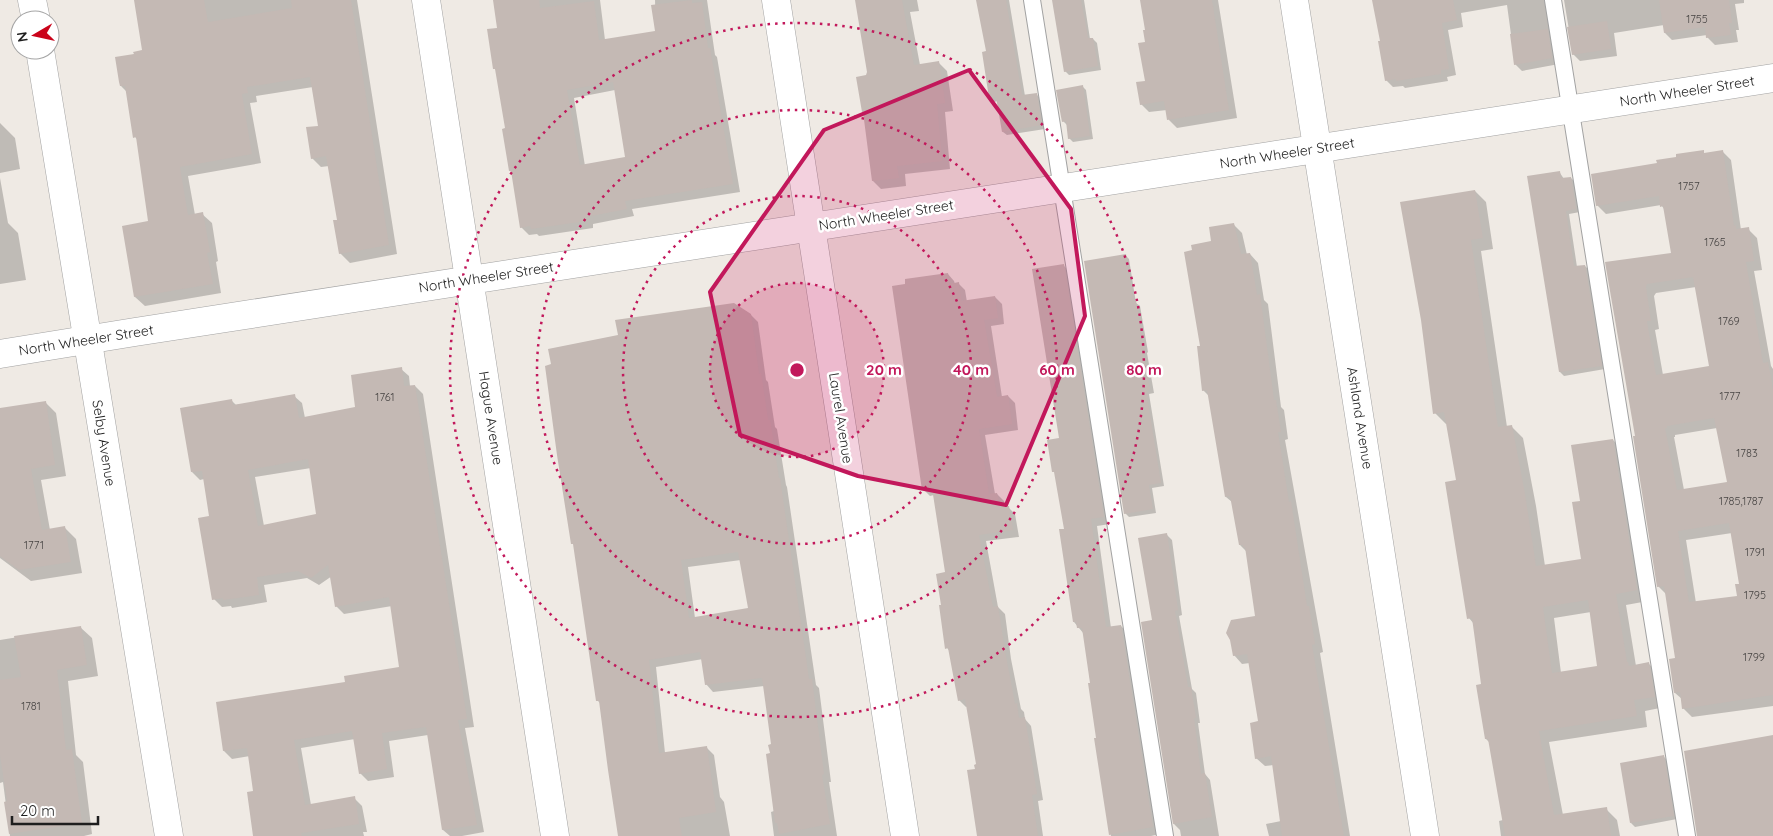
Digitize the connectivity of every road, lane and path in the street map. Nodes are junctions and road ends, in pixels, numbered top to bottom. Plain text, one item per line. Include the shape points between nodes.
1 (426, 0) edge
2 (776, 0) edge
3 (1032, 0) edge
4 (1294, 0) edge
5 (1553, 0) edge
6 (42, 60) edge
7 (1773, 78) edge
8 (1570, 109) junction
9 (1318, 148) junction
10 (1061, 188) junction
11 (811, 227) junction
12 (469, 280) junction
13 (88, 339) junction
14 (0, 354) edge
15 (169, 836) edge
16 (556, 836) edge
17 (905, 836) edge
18 (1165, 836) edge
19 (1425, 836) edge
20 (1687, 836) edge

1 - 12 street, Hague Avenue
2 - 11 street, Laurel Avenue
3 - 10 lane
4 - 9 street, Ashland Avenue
5 - 8 lane
6 - 13 street, Selby Avenue
7 - 8 street, North Wheeler Street
8 - 9 street, North Wheeler Street
8 - 20 lane
9 - 10 street, North Wheeler Street
9 - 19 street, Ashland Avenue
10 - 11 street, North Wheeler Street
10 - 18 lane
11 - 12 street, North Wheeler Street
11 - 17 street, Laurel Avenue
12 - 13 street, North Wheeler Street
12 - 16 street, Hague Avenue
13 - 14 street, North Wheeler Street
13 - 15 street, Selby Avenue

